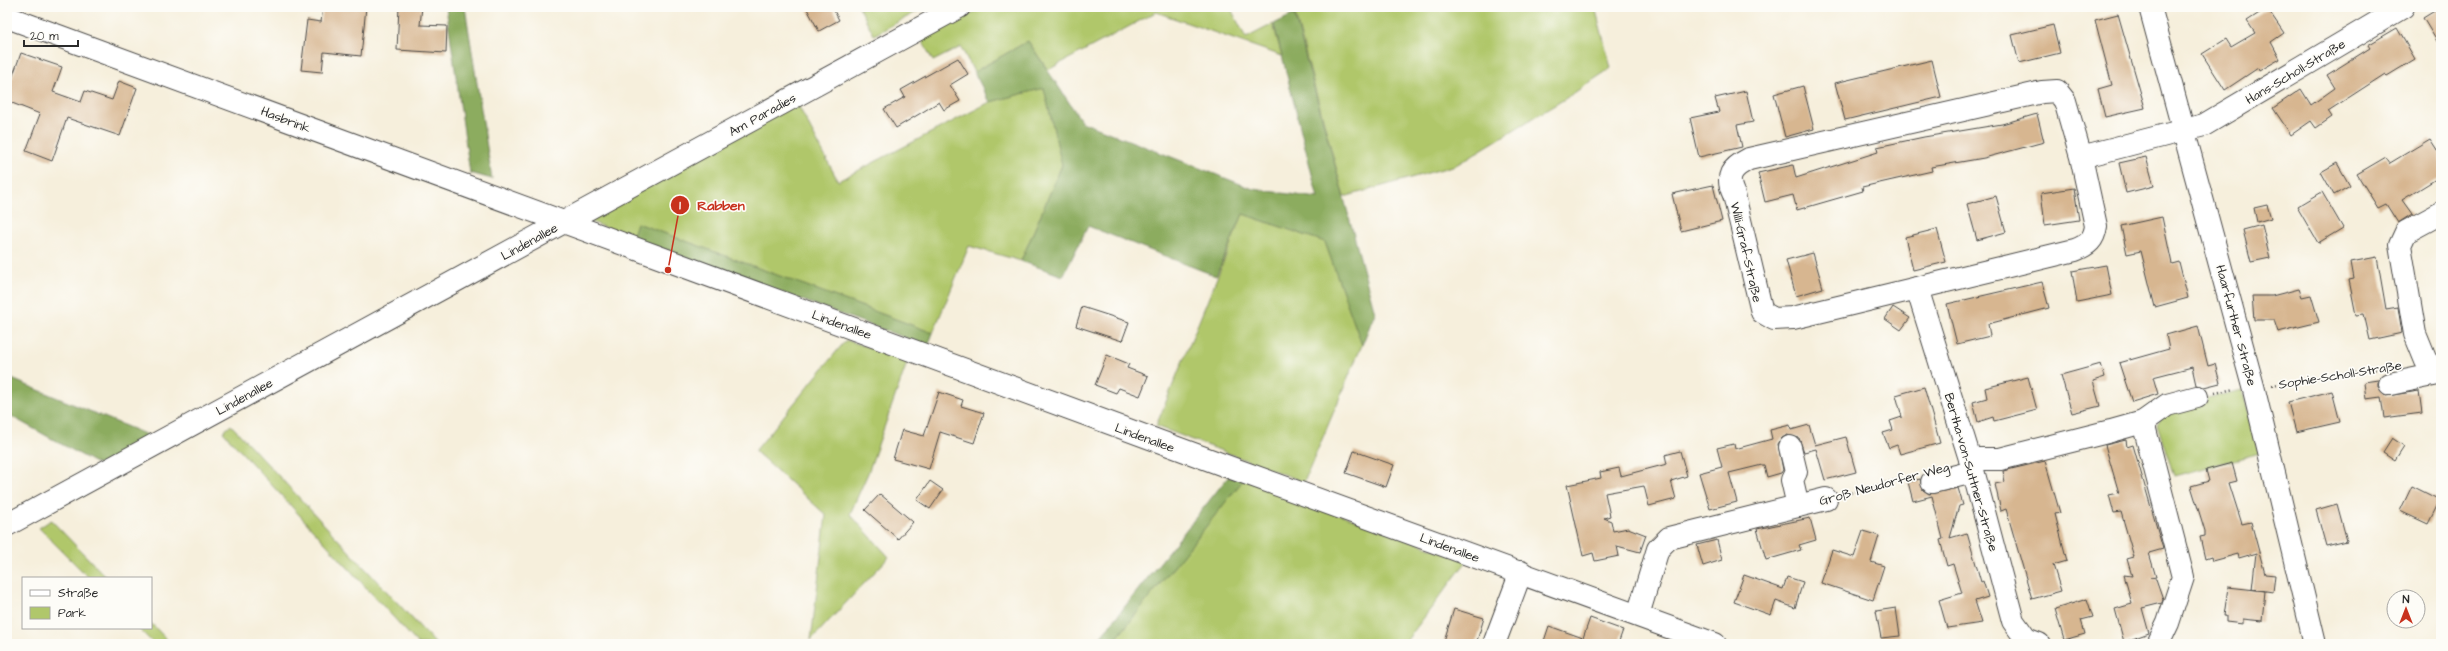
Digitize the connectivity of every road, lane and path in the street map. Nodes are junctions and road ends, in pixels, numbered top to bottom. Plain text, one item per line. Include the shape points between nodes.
1 (959, 7) edge
2 (2150, 7) edge
3 (2403, 7) edge
4 (7, 17) edge
5 (2184, 128) junction
6 (2081, 156) junction
7 (2441, 213) edge
8 (565, 222) junction
9 (1917, 288) junction
10 (2440, 372) edge
11 (2384, 376) joint
12 (2254, 390) junction
13 (2197, 397) joint
14 (2143, 422) junction
15 (1790, 448) dead end
16 (1972, 465) junction
17 (1924, 478) joint
18 (1826, 499) joint
19 (1798, 506) junction
20 (7, 525) edge
21 (1521, 572) junction
22 (1638, 615) junction
23 (1494, 644) edge
24 (1715, 644) edge
25 (2039, 644) edge
26 (2158, 644) edge
27 (2316, 644) edge

1 - 8 street, Am Paradies
2 - 5 street, Haarfurther Straße
3 - 5 street, Hans-Scholl-Straße via 2204,125
4 - 8 street, Hasbrink
5 - 6 street
5 - 12 street, Haarfurther Straße
6 - 9 street, Willi-Graf-Straße via 2096,226 2094,237 2087,245
6 - 9 street, Willi-Graf-Straße via 2065,101 2057,92 2042,92 1749,159 1737,165 1731,174 1729,184 1734,195 1758,301 1762,312 1769,318 1793,318
7 - 10 street, Sophie-Scholl-Straße via 2406,232 2400,245 2417,339 2426,361
8 - 20 street, Lindenallee
8 - 21 street, Lindenallee
9 - 16 street, Bertha-von-Suttner-Straße
10 - 11 street, Sophie-Scholl-Straße
11 - 12 path, Sophie-Scholl-Straße
12 - 13 path, Sophie-Scholl-Straße via 2239,388
12 - 27 street, Haarfurther Straße
13 - 14 street via 2167,405
14 - 16 street
14 - 26 street via 2183,577 2168,623
15 - 19 street via 1796,472 1792,480
16 - 17 street
16 - 25 street, Bertha-von-Suttner-Straße via 2013,621 2026,639
17 - 18 path, Groß Neudorfer Weg
18 - 19 street, Groß Neudorfer Weg
19 - 22 street, Groß Neudorfer Weg via 1669,538 1658,549
21 - 22 street, Lindenallee
21 - 23 street
22 - 24 street, Lindenallee

